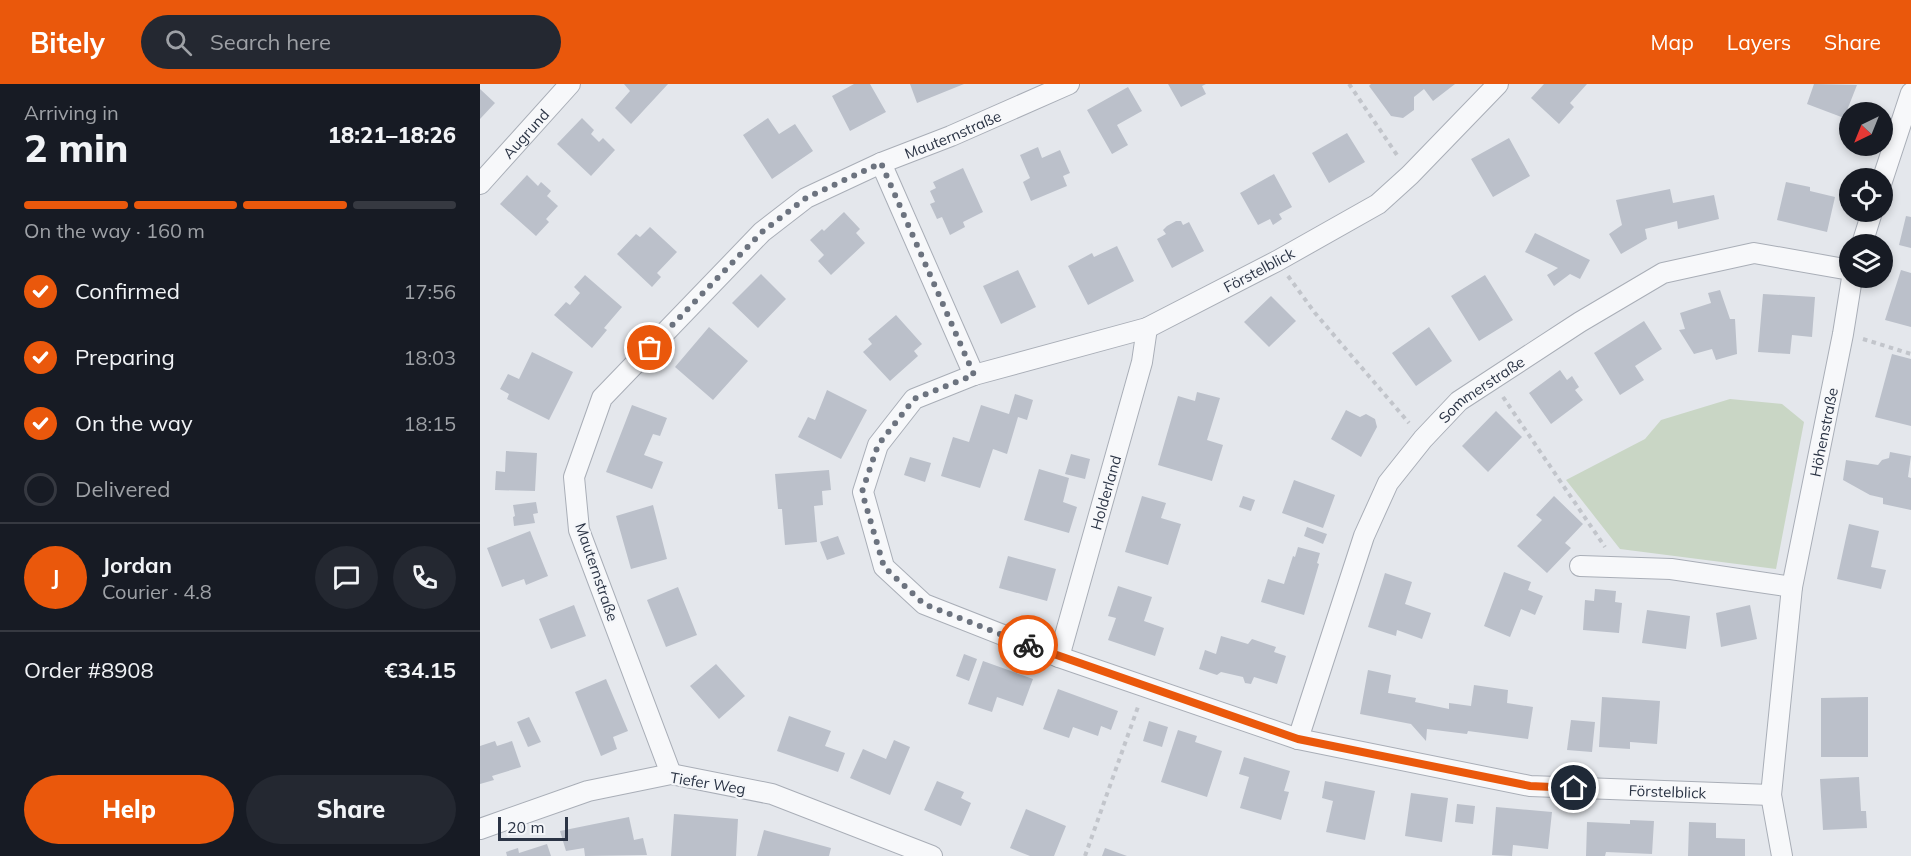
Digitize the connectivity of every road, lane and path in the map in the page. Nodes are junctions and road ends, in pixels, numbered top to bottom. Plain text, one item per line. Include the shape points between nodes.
1 (570, 84) edge
2 (1069, 84) edge
3 (1350, 84) edge
4 (1498, 84) edge
5 (1911, 93) edge
6 (881, 163) junction
7 (1886, 168) edge
8 (1410, 175) junction
9 (480, 184) edge
10 (1277, 261) junction
11 (1839, 268) edge
12 (1850, 288) edge
13 (1147, 328) junction
14 (1843, 334) junction
15 (1911, 354) edge
16 (974, 375) junction
17 (1490, 379) junction
18 (1423, 439) junction
19 (1580, 566) dead end
20 (1619, 568) junction
21 (1792, 587) junction
22 (1059, 657) junction
23 (1145, 687) junction
24 (1298, 739) junction
25 (671, 774) junction
26 (1771, 795) junction
27 (480, 829) edge
28 (932, 856) edge
29 (1085, 856) edge
30 (1782, 856) edge

1 - 9 street, Augrund
2 - 6 street, Mauternstraße
3 - 8 path
4 - 8 street, Förstelblick
5 - 7 street
6 - 16 street
6 - 25 street, Mauternstraße via 806,198 762,232 602,398 574,477 579,530
8 - 10 street, Förstelblick via 1378,204
10 - 13 street, Förstelblick
10 - 18 path via 1315,313
11 - 17 street, Sommerstraße via 1754,253 1663,273
12 - 14 street, Höhenstraße
13 - 16 street, Förstelblick
13 - 22 street, Holderland via 1142,362
14 - 15 path
14 - 21 street, Höhenstraße
16 - 22 street, Förstelblick via 914,399 878,445 862,492 884,567 924,604
17 - 18 street, Sommerstraße via 1459,401
17 - 20 path
18 - 24 street, Sommerstraße via 1388,483 1364,536
19 - 20 street
20 - 21 street via 1671,569
21 - 26 street, Höhenstraße
22 - 23 street, Förstelblick
23 - 24 street, Förstelblick
23 - 29 path
24 - 26 street, Förstelblick via 1530,786
25 - 27 street, Tiefer Weg via 588,791
25 - 28 street, Tiefer Weg via 772,794
26 - 30 street, Höhenstraße

